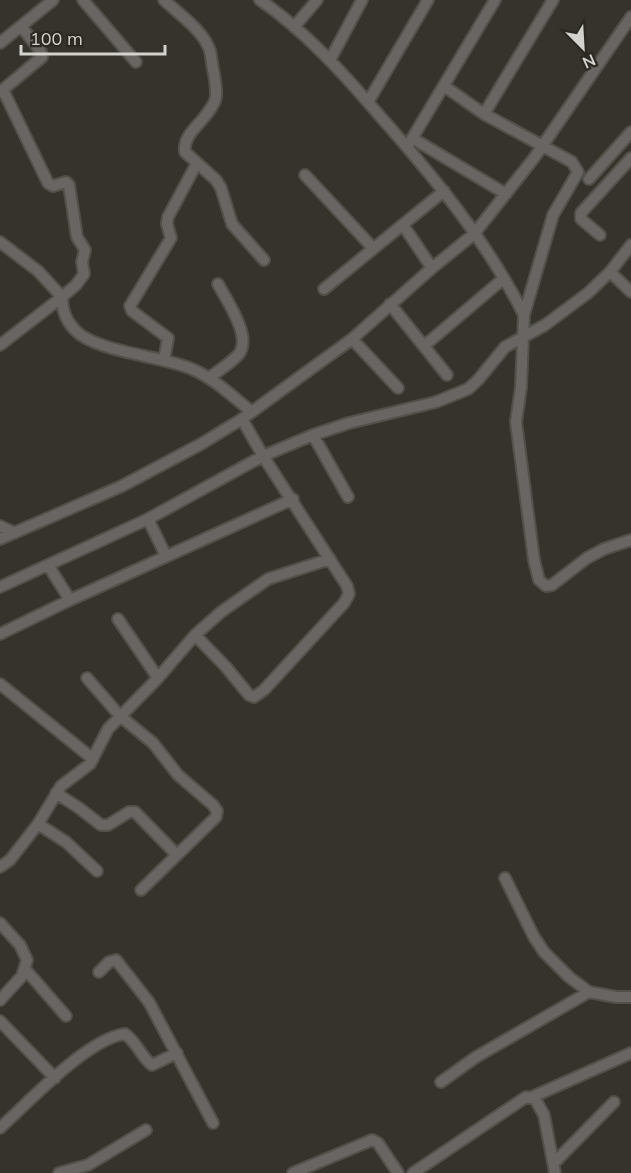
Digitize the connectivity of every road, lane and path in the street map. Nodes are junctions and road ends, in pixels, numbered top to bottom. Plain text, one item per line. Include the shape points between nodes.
1 (53, 0) edge
2 (83, 0) edge
3 (164, 0) edge
4 (260, 0) edge
5 (316, 0) edge
6 (428, 0) edge
7 (495, 0) edge
8 (554, 0) edge
9 (358, 2) edge
10 (271, 4) edge
11 (631, 17) edge
12 (21, 26) junction
13 (294, 27) junction
14 (0, 43) edge
15 (330, 60) junction
16 (136, 62) dead end
17 (444, 86) junction
18 (1, 91) edge
19 (368, 102) junction
20 (484, 114) junction
21 (631, 132) edge
22 (410, 142) junction
23 (542, 146) junction
24 (631, 159) edge
25 (197, 163) junction
26 (578, 172) junction
27 (305, 176) dead end
28 (589, 179) junction
29 (601, 189) junction
30 (444, 191) junction
31 (506, 194) junction
32 (403, 225) junction
33 (474, 234) junction
34 (600, 235) dead end
35 (0, 242) edge
36 (631, 245) edge
37 (374, 248) junction
38 (264, 260) dead end
39 (432, 268) junction
40 (610, 272) junction
41 (218, 284) dead end
42 (506, 284) junction
43 (324, 289) dead end
44 (631, 292) edge
45 (62, 297) junction
46 (390, 304) junction
47 (522, 311) junction
48 (523, 336) junction
49 (352, 339) junction
50 (0, 345) edge
51 (424, 346) junction
52 (164, 360) junction
53 (447, 375) dead end
54 (209, 378) junction
55 (398, 388) dead end
56 (252, 412) junction
57 (242, 419) junction
58 (314, 435) junction
59 (263, 456) junction
60 (348, 496) dead end
61 (292, 499) junction
62 (148, 519) junction
63 (0, 526) edge
64 (15, 533) junction
65 (0, 539) edge
66 (631, 540) edge
67 (166, 556) junction
68 (330, 559) junction
69 (48, 565) junction
70 (0, 587) edge
71 (70, 600) junction
72 (118, 619) dead end
73 (0, 634) edge
74 (195, 635) junction
75 (87, 678) dead end
76 (158, 678) junction
77 (0, 684) edge
78 (120, 716) junction
79 (93, 759) junction
80 (56, 793) junction
81 (38, 824) junction
82 (177, 855) junction
83 (0, 867) edge
84 (97, 871) dead end
85 (505, 878) dead end
86 (141, 890) dead end
87 (0, 923) edge
88 (25, 969) junction
89 (99, 972) dead end
90 (589, 992) junction
91 (631, 997) edge
92 (0, 1000) edge
93 (66, 1016) dead end
94 (0, 1021) edge
95 (177, 1053) junction
96 (631, 1053) edge
97 (55, 1078) junction
98 (441, 1082) dead end
99 (532, 1097) junction
100 (614, 1102) dead end
101 (213, 1122) dead end
102 (0, 1128) edge
103 (146, 1130) dead end
104 (555, 1168) edge
105 (59, 1173) edge
106 (293, 1173) edge
107 (398, 1173) edge
108 (413, 1173) edge

1 - 12 street
2 - 16 street
3 - 25 street via 200,33 210,51 216,100 184,149
4 - 10 street
5 - 13 street
6 - 19 street
7 - 17 street
8 - 20 street
9 - 15 street
10 - 13 street
11 - 23 street
12 - 14 street
12 - 18 street via 42,57
13 - 15 street
15 - 19 street
17 - 20 street
17 - 22 street
18 - 45 street via 48,183 53,186 66,182 70,187 77,237 85,250 84,274
19 - 22 street
20 - 23 street
21 - 28 street
22 - 30 street
22 - 31 street
23 - 26 street via 572,162
23 - 31 street
24 - 29 street
25 - 38 street via 219,184 234,228
25 - 52 street via 168,217 171,238 130,306 168,338
26 - 28 street
26 - 47 street via 553,215
27 - 37 street
28 - 29 street
29 - 34 street via 580,216
30 - 32 street
30 - 33 street
31 - 33 street
32 - 37 street
32 - 39 street
33 - 39 street
33 - 42 street
35 - 45 street via 38,271
36 - 40 street
37 - 43 street
39 - 46 street
40 - 44 street
40 - 48 street via 564,312
41 - 54 street via 240,327 243,346 237,356
42 - 47 street
42 - 51 street
45 - 50 street
45 - 52 street via 68,321 84,337
46 - 49 street
46 - 51 street
47 - 48 street
48 - 58 street via 505,347 478,380 457,394
48 - 66 street via 516,422 539,580 546,586 552,585 587,558
49 - 55 street
49 - 56 street
51 - 53 street
52 - 54 street
54 - 56 street
56 - 57 street
57 - 59 street
57 - 64 street via 122,486
58 - 59 street
58 - 60 street
59 - 61 street
59 - 62 street
61 - 67 street
61 - 68 street
62 - 67 street
62 - 69 street
63 - 64 street
64 - 65 street
67 - 71 street
68 - 74 street via 268,579
68 - 74 street via 347,586 347,598 258,695 249,694
69 - 70 street
69 - 71 street
71 - 73 street
72 - 76 street
74 - 76 street
75 - 78 street
76 - 78 street
77 - 79 street
78 - 79 street via 101,739
78 - 82 street via 153,742 178,775 217,811 216,817
79 - 80 street
80 - 81 street
80 - 82 street via 100,825 135,812
81 - 83 street
81 - 84 street via 66,842
82 - 86 street
85 - 90 street via 544,952
87 - 88 street via 24,952
88 - 92 street
88 - 93 street
89 - 95 street via 113,961 119,962 149,1002
90 - 91 street
90 - 98 street via 476,1057
94 - 97 street
95 - 97 street via 152,1065 129,1036 120,1035 83,1053
95 - 101 street
96 - 99 street
97 - 102 street
99 - 104 street via 544,1115
99 - 108 street via 518,1101
100 - 104 street
103 - 105 street via 88,1165
106 - 107 street via 372,1140

